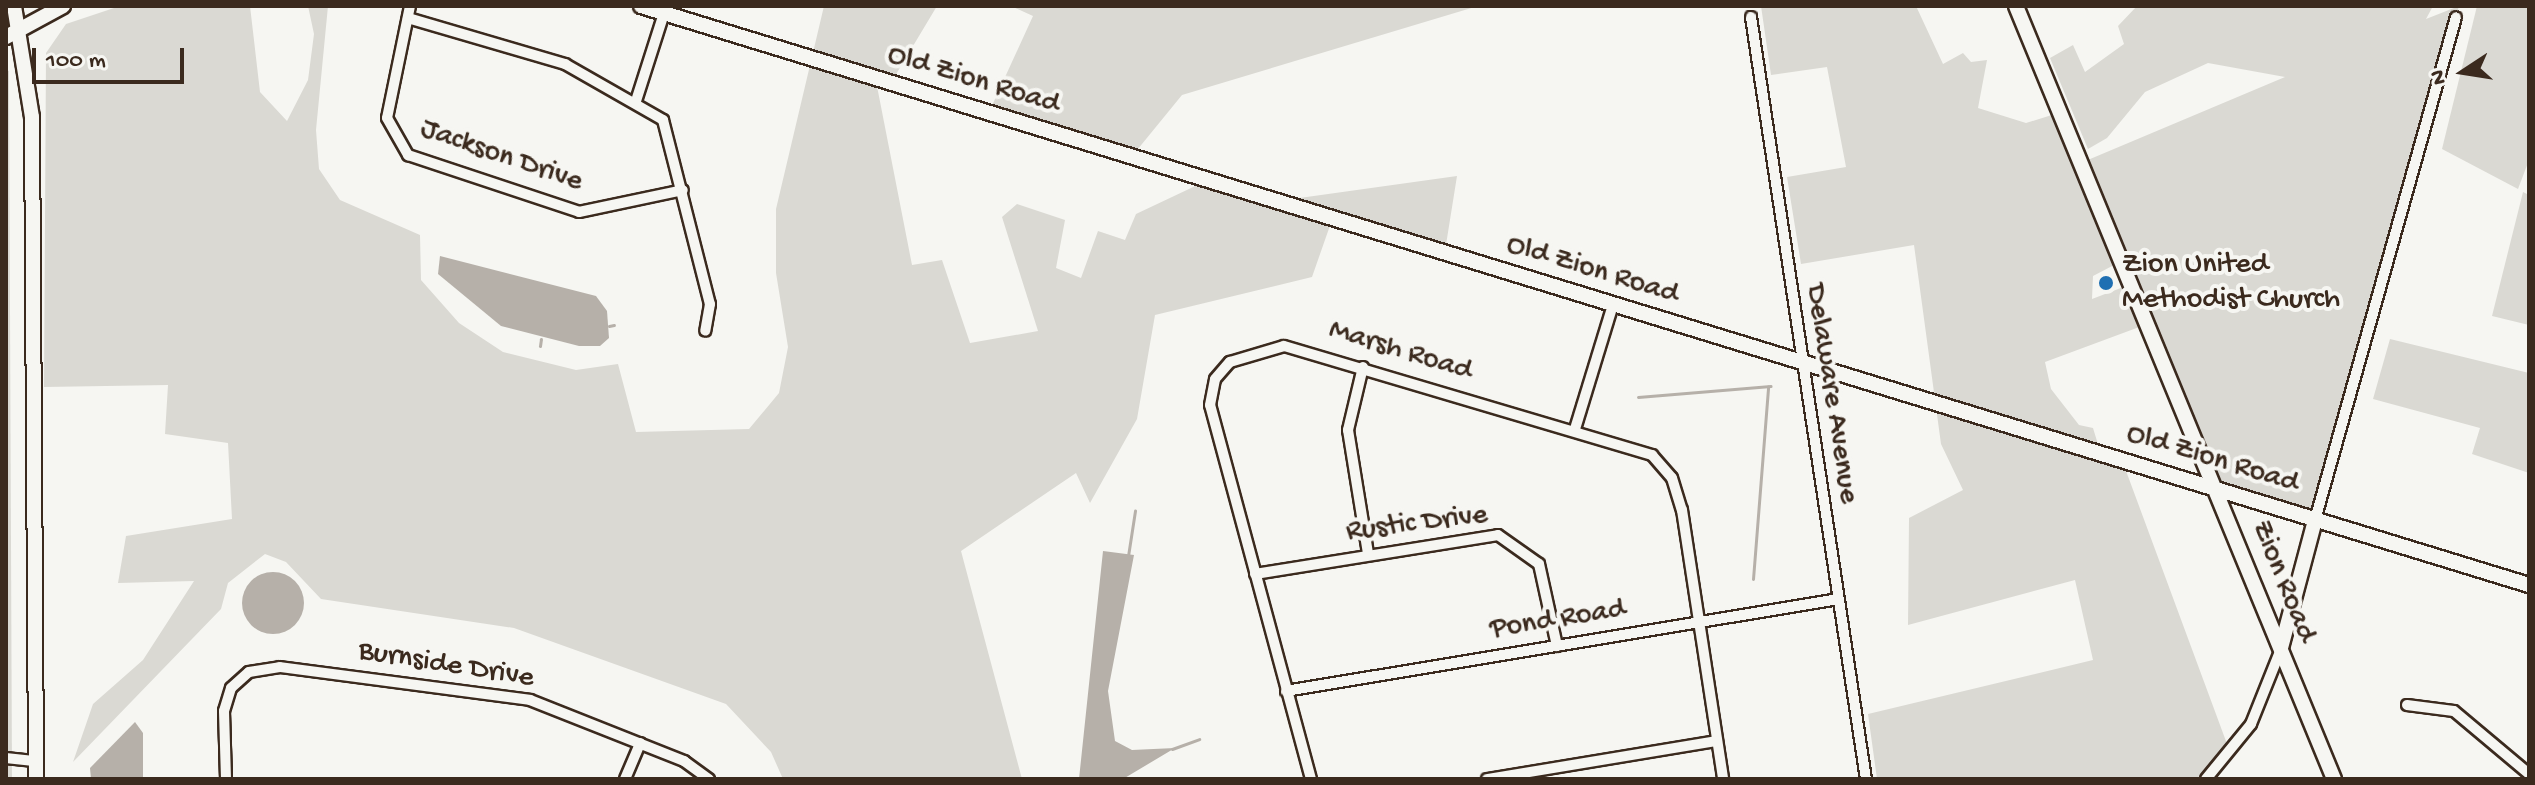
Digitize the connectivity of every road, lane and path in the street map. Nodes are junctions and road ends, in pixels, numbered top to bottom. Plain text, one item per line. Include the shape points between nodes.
1 (14, 6) edge
2 (63, 6) edge
3 (410, 6) edge
4 (641, 6) edge
5 (2016, 6) edge
6 (664, 13) junction
7 (1751, 17) dead end
8 (2456, 17) dead end
9 (408, 18) junction
10 (20, 29) junction
11 (6, 37) edge
12 (636, 101) junction
13 (683, 190) junction
14 (1613, 305) junction
15 (705, 331) dead end
16 (1799, 362) junction
17 (1363, 367) junction
18 (1575, 429) junction
19 (2216, 488) junction
20 (2315, 520) junction
21 (1368, 553) junction
22 (1255, 574) junction
23 (2529, 585) edge
24 (1838, 599) junction
25 (1698, 622) junction
26 (1557, 646) junction
27 (2281, 649) junction
28 (1286, 691) junction
29 (2407, 705) dead end
30 (1717, 741) junction
31 (640, 743) junction
32 (6, 758) edge
33 (36, 761) junction
34 (2529, 774) edge
35 (36, 779) edge
36 (226, 779) edge
37 (625, 779) edge
38 (709, 779) edge
39 (1311, 779) edge
40 (1487, 779) edge
41 (1723, 779) edge
42 (1866, 779) edge
43 (2206, 779) edge
44 (2334, 779) edge

1 - 10 street
2 - 10 street
3 - 9 street, Jackson Drive
4 - 6 street, Old Zion Road
5 - 19 street, Zion Road
6 - 12 street
6 - 14 street, Old Zion Road
7 - 16 street, Delaware Avenue
8 - 20 street
9 - 12 street via 565,64
9 - 13 street, Jackson Drive via 387,118 408,155 579,212
10 - 11 street
10 - 33 street via 32,117
12 - 13 street via 666,125
13 - 15 street via 710,304
14 - 16 street, Old Zion Road
14 - 18 street
16 - 19 street, Old Zion Road
16 - 24 street, Delaware Avenue
17 - 18 street, Marsh Road
17 - 21 street via 1348,430
17 - 22 street, Marsh Road via 1284,346 1230,362 1215,379 1212,418
18 - 25 street, Marsh Road via 1652,455 1672,478
19 - 20 street, Old Zion Road
19 - 27 street, Zion Road
20 - 23 street, Old Zion Road
20 - 27 street
21 - 22 street, Rustic Drive
21 - 26 street, Rustic Drive via 1473,537 1517,542 1539,564
22 - 28 street, Marsh Road
24 - 25 street, Pond Road
24 - 42 street, Delaware Avenue
25 - 26 street, Pond Road
25 - 30 street, Marsh Road
26 - 28 street, Pond Road
27 - 43 street via 2256,715
27 - 44 street, Zion Road
28 - 39 street, Marsh Road
29 - 34 street via 2454,711
30 - 40 street
30 - 41 street, Marsh Road
31 - 36 street, Burnside Drive via 530,700 280,667 256,670 236,682 224,711
31 - 37 street
31 - 38 street, Burnside Drive
32 - 33 street
33 - 35 street

